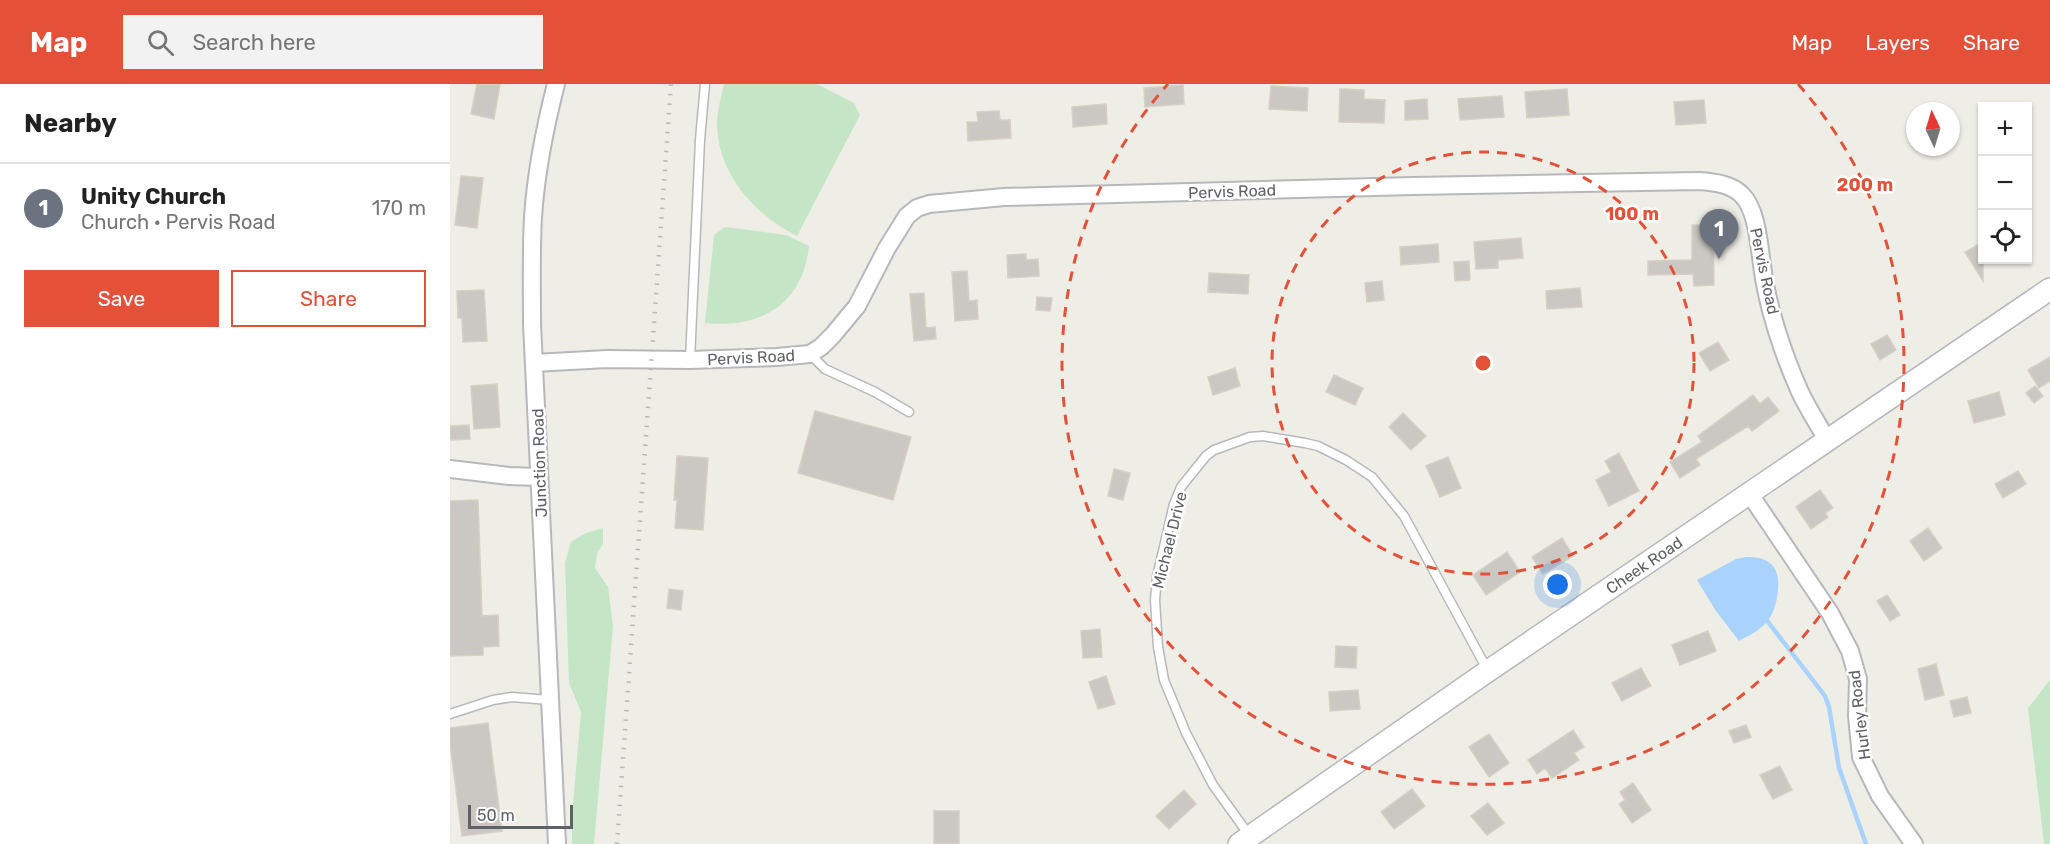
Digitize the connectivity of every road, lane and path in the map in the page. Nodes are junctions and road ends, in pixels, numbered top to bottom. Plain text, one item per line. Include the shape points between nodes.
1 (556, 84) edge
2 (705, 84) edge
3 (2050, 289) edge
4 (810, 354) junction
5 (690, 360) junction
6 (534, 363) junction
7 (909, 412) dead end
8 (1827, 440) junction
9 (450, 469) edge
10 (539, 477) junction
11 (1749, 493) junction
12 (1488, 671) junction
13 (549, 700) junction
14 (450, 714) edge
15 (1244, 840) edge
16 (556, 844) edge
17 (1914, 844) edge

1 - 6 street, Junction Road via 533,214
2 - 5 lane
3 - 8 street, Cheek Road
4 - 5 street, Pervis Road
4 - 7 lane via 825,369
4 - 8 street, Pervis Road via 833,335 857,306 907,216 929,204 1004,196 1712,182 1743,195 1748,204 1755,221 1772,312 1788,361
5 - 6 street, Pervis Road
6 - 10 street, Junction Road
8 - 11 street, Cheek Road
9 - 10 street
10 - 13 street, Junction Road
11 - 12 street, Cheek Road
11 - 17 street, Hurley Road via 1830,613 1850,651 1858,679 1861,757 1880,796
12 - 15 street, Cheek Road
12 - 15 lane, Michael Drive via 1404,516 1372,477 1346,460 1305,443 1263,436 1214,450 1180,487 1174,504 1157,577 1158,647 1164,680 1186,734
13 - 14 lane via 512,697
13 - 16 street, Junction Road

